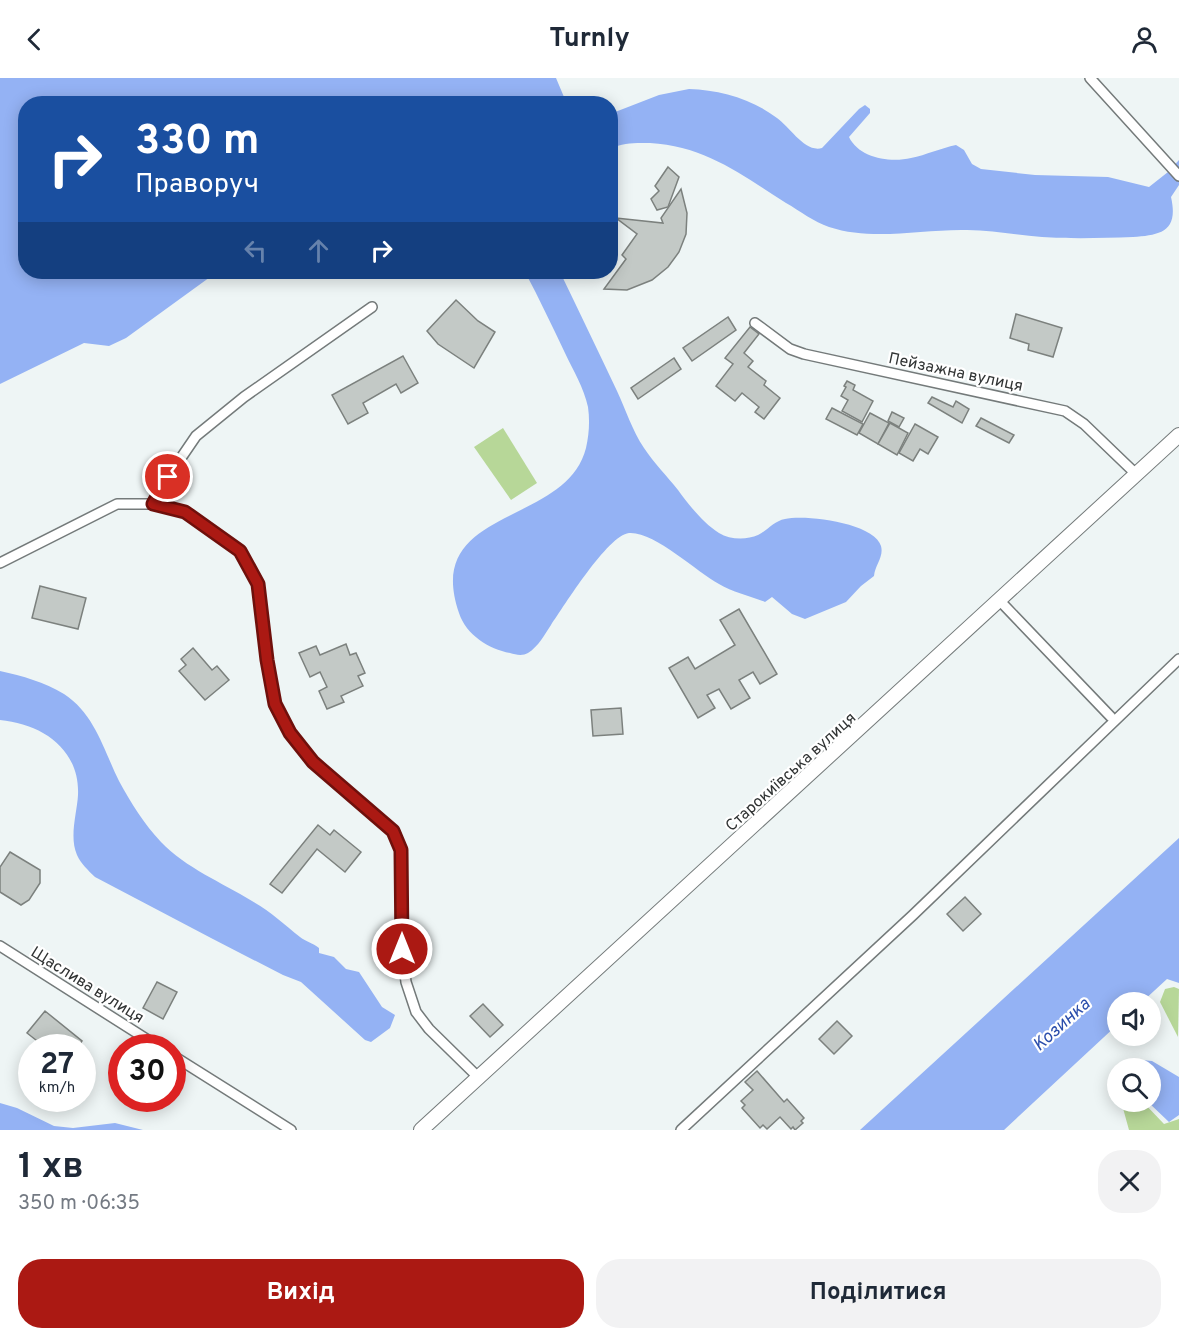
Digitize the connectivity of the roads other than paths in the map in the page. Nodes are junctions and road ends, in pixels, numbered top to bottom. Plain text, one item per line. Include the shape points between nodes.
1 (1090, 78) edge
2 (1179, 176) edge
3 (372, 307) dead end
4 (755, 323) dead end
5 (1179, 435) edge
6 (1136, 474) junction
7 (153, 504) junction
8 (0, 563) edge
9 (1000, 601) junction
10 (1179, 659) edge
11 (1111, 717) dead end
12 (0, 946) edge
13 (139, 1034) edge
14 (186, 1065) edge
15 (479, 1078) junction
16 (291, 1130) edge
17 (421, 1130) edge
18 (681, 1130) edge

1 - 2 street
3 - 7 street via 244,397 196,436
4 - 6 street, Пейзажна вулиця via 790,349 804,354 1065,411
5 - 6 street, Старокиївська вулиця
6 - 9 street, Старокиївська вулиця
7 - 8 street via 117,504
7 - 15 street via 185,512 240,551 258,584 275,704 290,733 313,762 393,831 401,850 403,960 416,1012
9 - 11 street
9 - 15 street, Старокиївська вулиця
10 - 18 street via 914,915
12 - 13 street, Щаслива вулиця
14 - 16 street
15 - 17 street, Старокиївська вулиця

